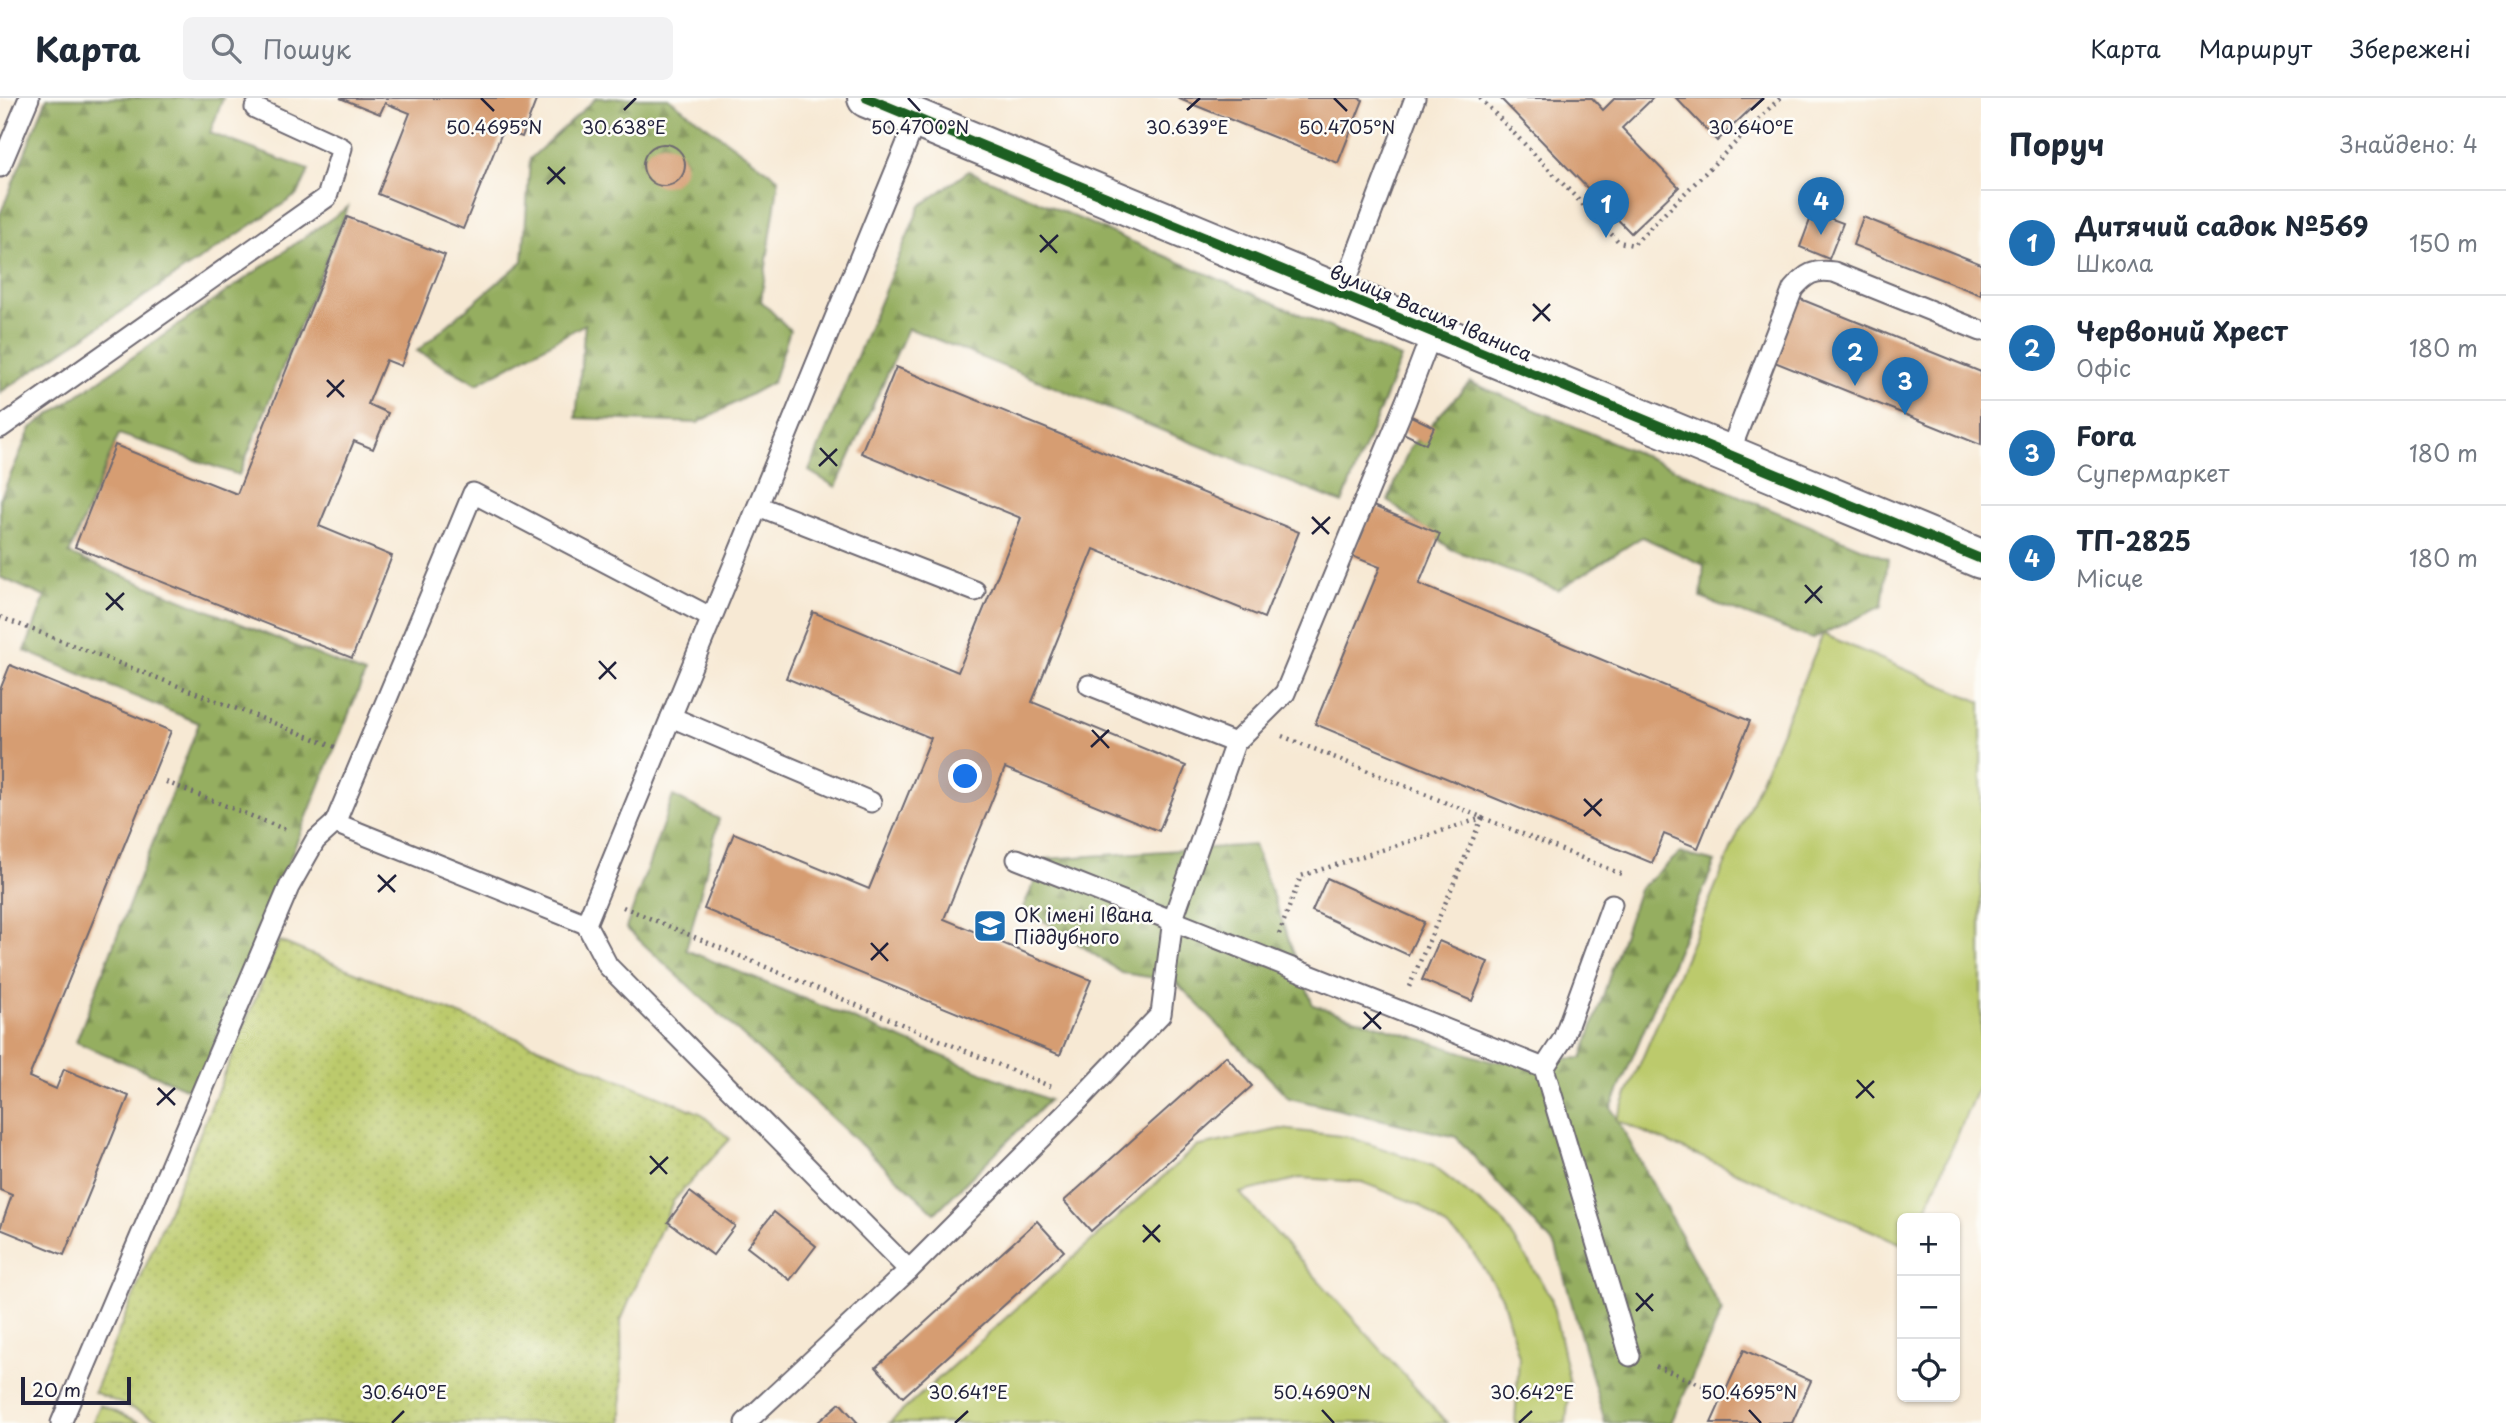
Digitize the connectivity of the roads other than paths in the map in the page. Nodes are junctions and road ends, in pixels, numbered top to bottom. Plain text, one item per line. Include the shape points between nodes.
1 (29, 98) edge
2 (867, 98) edge
3 (1415, 98) edge
4 (255, 108) dead end
5 (917, 118) junction
6 (0, 167) edge
7 (1341, 295) junction
8 (1981, 331) edge
9 (1432, 333) junction
10 (0, 428) edge
11 (1729, 454) junction
12 (758, 506) junction
13 (1981, 559) edge
14 (975, 591) dead end
15 (712, 618) junction
16 (1089, 685) dead end
17 (671, 717) junction
18 (1235, 743) junction
19 (871, 802) dead end
20 (335, 823) junction
21 (1017, 859) dead end
22 (1612, 904) road end
23 (1173, 919) junction
24 (586, 925) junction
25 (1544, 1068) junction
26 (909, 1270) junction
27 (1630, 1356) road end
28 (61, 1423) edge
29 (745, 1423) edge

1 - 6 lane
2 - 5 street, вулиця Василя Іваниса
3 - 7 lane
4 - 10 lane via 342,148 327,197
5 - 7 street, вулиця Василя Іваниса
5 - 12 lane
7 - 9 street, вулиця Василя Іваниса
8 - 11 lane via 1834,272 1811,273 1793,289
9 - 11 street, вулиця Василя Іваниса
9 - 18 lane via 1285,693
11 - 13 street, вулиця Василя Іваниса
12 - 14 lane
12 - 15 lane
15 - 17 lane
15 - 20 lane via 473,493
16 - 18 lane
17 - 19 lane
17 - 24 lane
18 - 23 lane
20 - 24 lane
20 - 28 lane via 315,841 289,887
21 - 23 lane
22 - 25 lane via 1563,1040
23 - 25 lane
23 - 26 lane via 1161,1014
24 - 26 lane via 608,966
25 - 27 lane
26 - 29 lane

